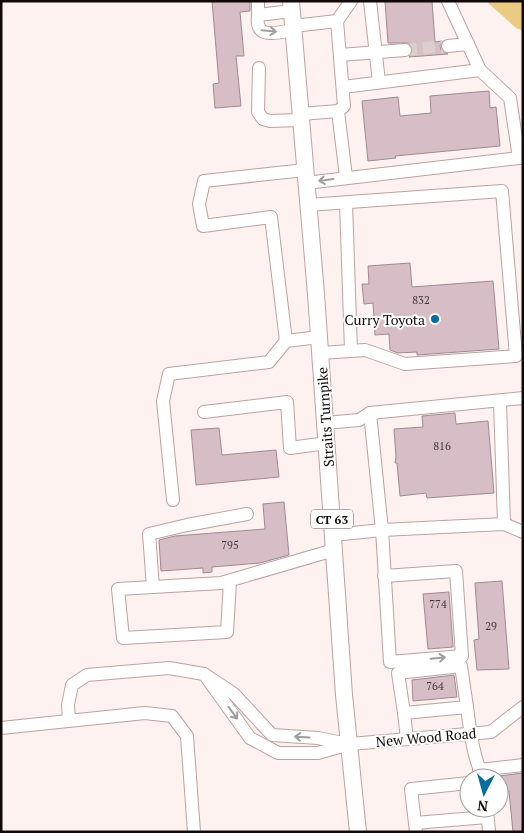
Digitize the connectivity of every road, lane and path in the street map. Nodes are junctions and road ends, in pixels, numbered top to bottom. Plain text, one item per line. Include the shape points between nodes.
1 (258, 1) edge
2 (350, 1) edge
3 (370, 1) edge
4 (448, 1) edge
5 (258, 15) junction
6 (292, 17) edge
7 (337, 21) junction
8 (468, 44) junction
9 (448, 46) tunnel mouth
10 (405, 50) tunnel mouth
11 (375, 52) junction
12 (340, 55) junction
13 (259, 68) dead end
14 (480, 70) junction
15 (378, 82) junction
16 (342, 87) junction
17 (338, 111) junction
18 (301, 117) junction
19 (521, 158) edge
20 (306, 176) junction
21 (346, 178) junction
22 (346, 202) junction
23 (308, 205) junction
24 (286, 341) junction
25 (319, 345) junction
26 (351, 351) junction
27 (523, 398) edge
28 (500, 401) junction
29 (204, 412) dead end
30 (370, 413) junction
31 (325, 423) junction
32 (327, 443) junction
33 (173, 500) dead end
34 (247, 514) dead end
35 (504, 524) junction
36 (382, 530) junction
37 (523, 532) edge
38 (334, 542) junction
39 (384, 576) junction
40 (230, 581) junction
41 (153, 587) junction
42 (204, 674) junction
43 (467, 707) junction
44 (523, 707) edge
45 (404, 713) junction
46 (69, 720) junction
47 (1, 728) edge
48 (471, 734) junction
49 (407, 739) junction
50 (350, 744) junction
51 (523, 765) edge
52 (480, 768) edge
53 (509, 768) edge
54 (459, 784) edge
55 (460, 818) edge
56 (487, 818) edge
57 (415, 828) edge
58 (194, 832) edge
59 (358, 832) edge
60 (488, 832) edge

1 - 5 street
2 - 7 street
3 - 11 street
4 - 8 street
5 - 6 street
5 -> 6 street via 259,27 268,33
6 - 7 street
6 - 18 main road, Straits Turnpike / CT 63
7 - 12 street
8 - 9 street
8 - 14 street
10 - 11 street
11 - 12 street
11 - 15 street
12 - 16 street
13 - 18 street via 258,112 263,119
14 - 15 street
14 - 19 street via 510,98
15 - 16 street
16 - 17 street via 344,106
17 - 18 street
17 - 21 street
18 - 20 main road, Straits Turnpike / CT 63
19 - 21 street
21 -> 20 street
20 - 23 main road, Straits Turnpike / CT 63
20 - 24 street via 204,180 199,204 203,226 271,217
22 - 23 street
22 - 26 street
22 - 26 street via 502,191 516,356 406,364 365,350
23 - 25 main road, Straits Turnpike / CT 63
24 - 25 street
24 - 33 street via 269,362 169,374 163,401
25 - 26 street
25 - 31 main road, Straits Turnpike / CT 63
27 - 28 street
28 - 30 street
28 - 35 street
29 - 32 street via 287,402 290,448
30 - 31 street via 359,420
30 - 36 street
31 - 32 main road, Straits Turnpike / CT 63
32 - 38 main road, Straits Turnpike / CT 63
34 - 41 street via 149,534
35 - 36 street
35 - 37 street
36 - 38 street
36 - 39 street
38 - 40 street
38 - 50 main road, Straits Turnpike / CT 63
39 -> 39 street via 390,662 462,656 456,571
40 - 41 street
40 - 41 street via 227,632 123,638 118,589
42 - 46 street via 169,668 87,676 72,685
50 -> 42 street via 272,735 234,694
42 -> 50 street via 250,738 278,753 318,753
43 - 45 street
43 - 45 street via 461,666 398,673
43 - 48 street
44 - 48 street, New Wood Road via 491,732
45 - 49 street
46 - 47 street
46 - 58 street via 145,713 172,716 187,736
48 - 49 street, New Wood Road
48 - 52 street
49 - 50 street, New Wood Road
50 - 59 main road, Straits Turnpike / CT 63
51 - 53 street
54 - 57 street via 411,789
55 - 57 street
56 - 60 street

